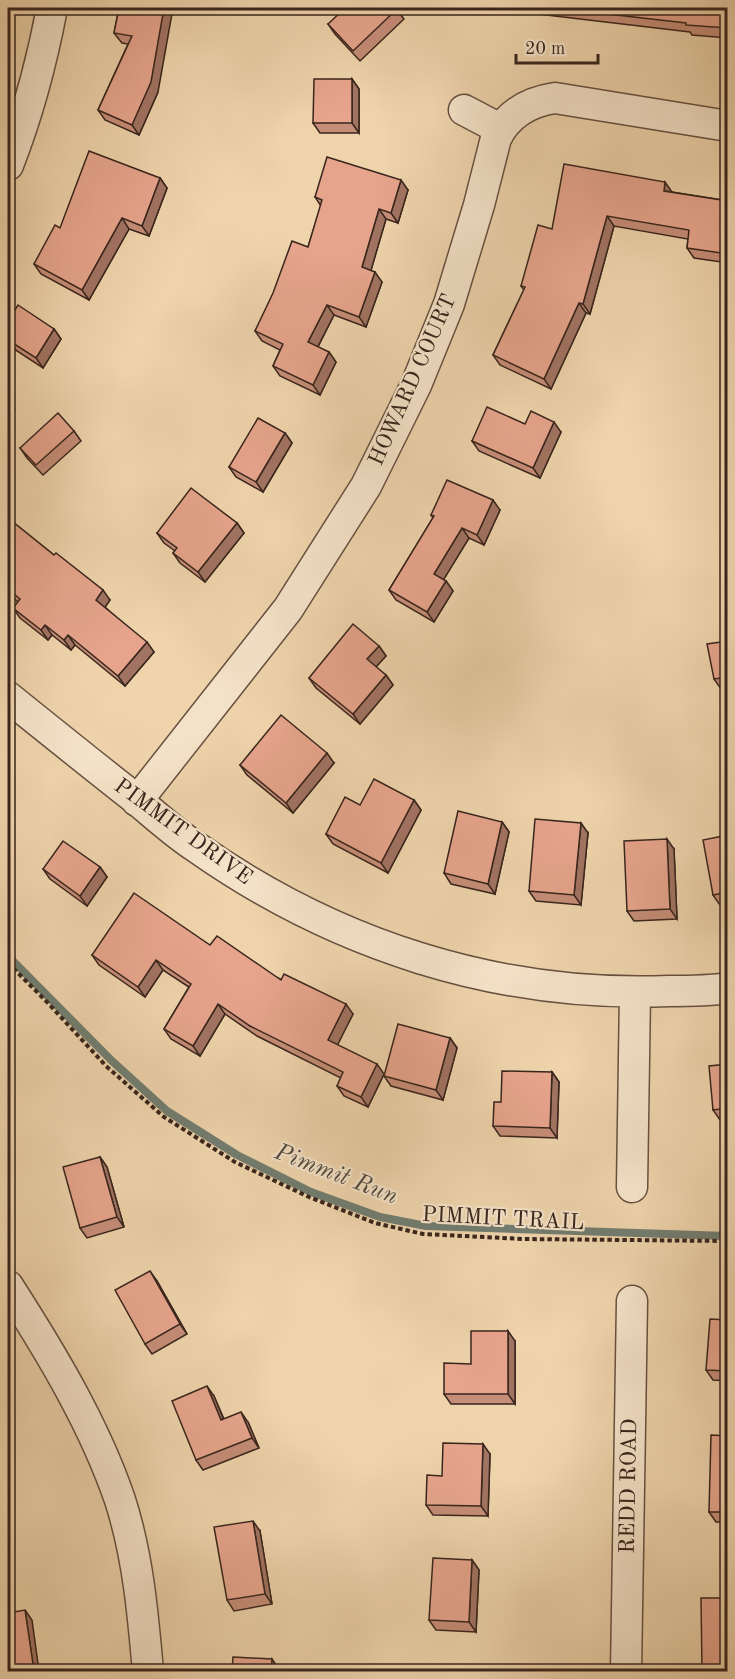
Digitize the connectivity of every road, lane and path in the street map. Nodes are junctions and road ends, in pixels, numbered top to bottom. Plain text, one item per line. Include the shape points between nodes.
1 (52, 8) edge
2 (464, 110) dead end
3 (728, 126) edge
4 (500, 129) junction
5 (8, 165) edge
6 (8, 697) edge
7 (137, 801) junction
8 (8, 963) edge
9 (728, 988) edge
10 (635, 993) junction
11 (632, 1187) dead end
12 (728, 1241) edge
13 (8, 1286) edge
14 (632, 1301) dead end
15 (148, 1671) edge
16 (626, 1671) edge

1 - 5 street via 44,51
2 - 4 street
3 - 4 street, HOWARD COURT via 555,98 538,100 516,111
4 - 7 street, HOWARD COURT via 448,304 416,385 366,486 288,609
6 - 7 street, PIMMIT DRIVE
7 - 10 street, PIMMIT DRIVE via 257,887 326,923 387,948 502,979
8 - 12 path, PIMMIT TRAIL via 106,1066 164,1118 235,1162 375,1223 423,1234
9 - 10 street, PIMMIT DRIVE
10 - 11 street
13 - 15 street via 64,1377 120,1500 134,1554
14 - 16 street, REDD ROAD

